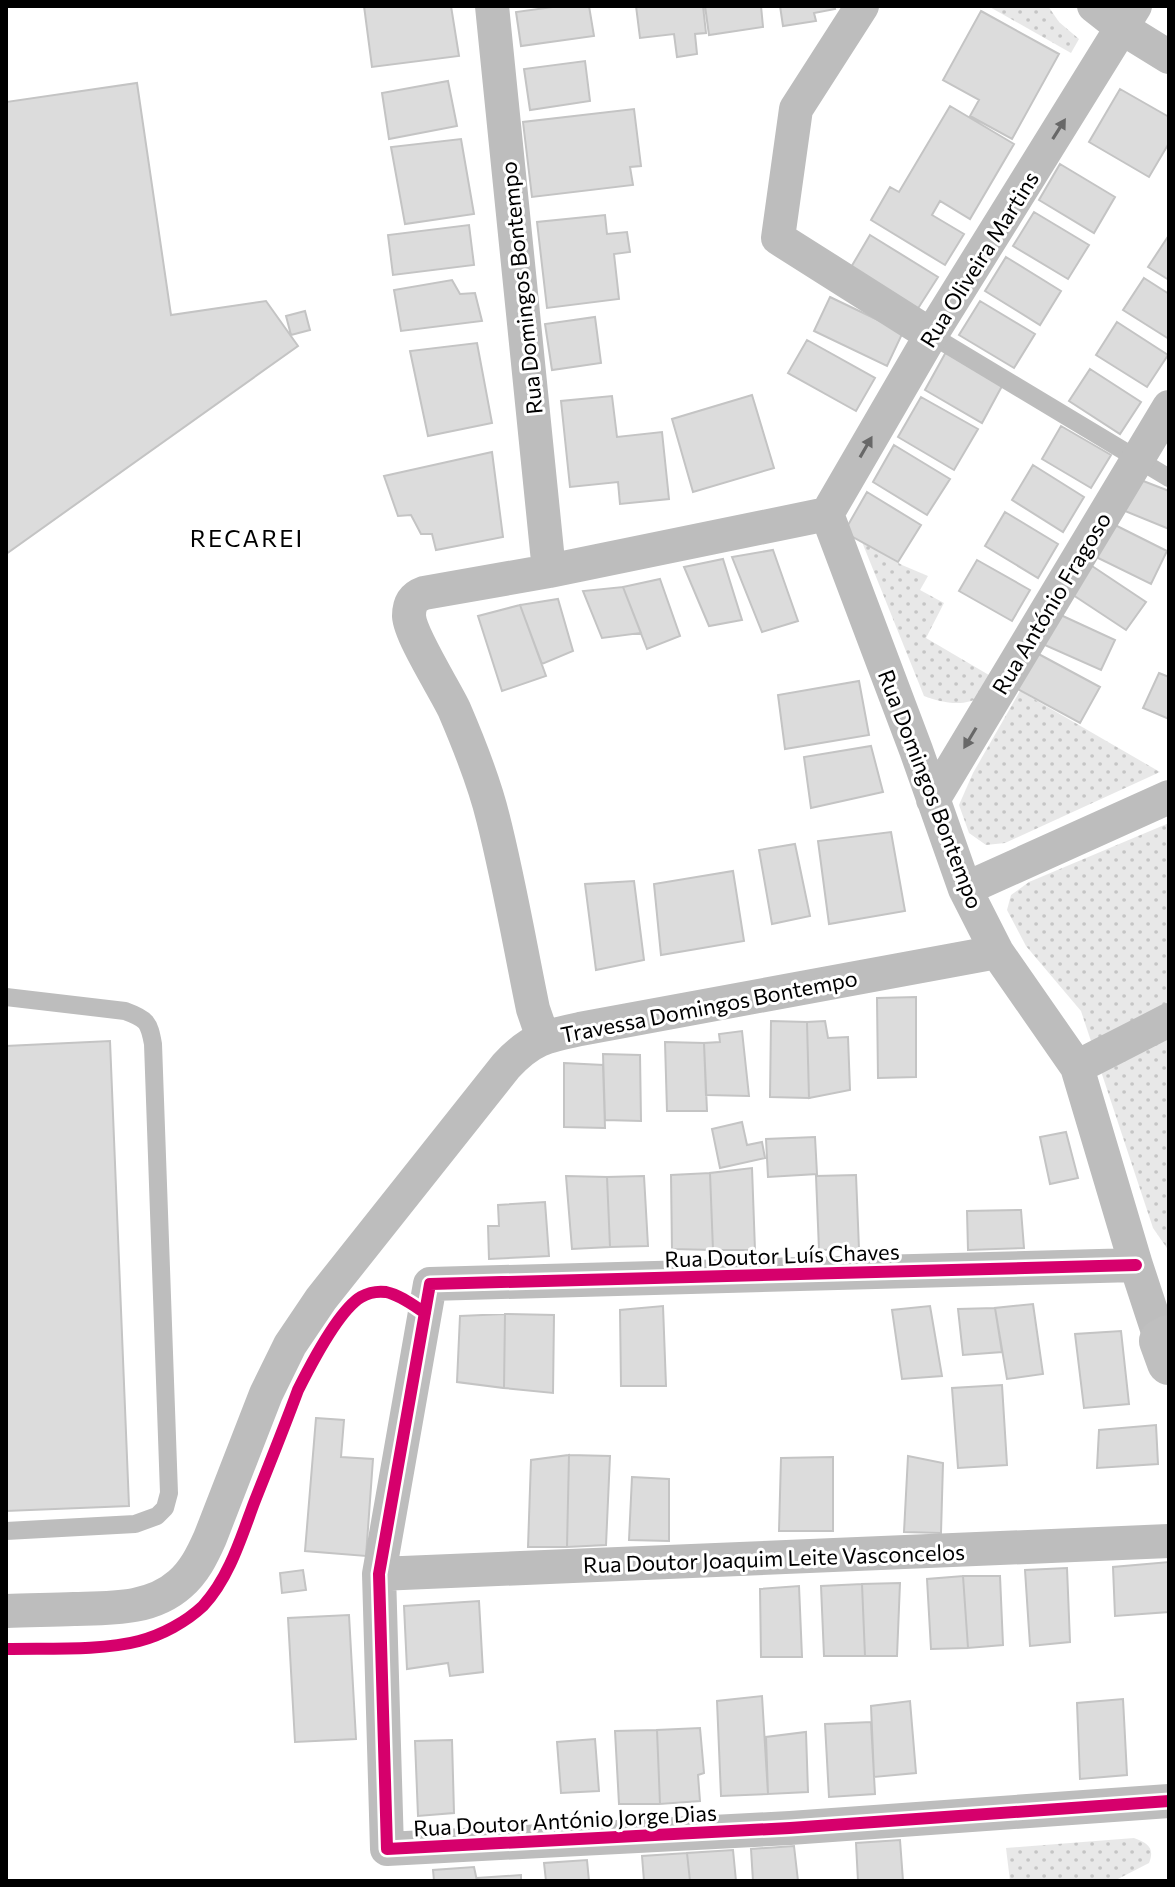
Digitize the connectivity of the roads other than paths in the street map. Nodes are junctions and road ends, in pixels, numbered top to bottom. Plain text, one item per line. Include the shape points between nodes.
1 (492, 6) edge
2 (862, 6) edge
3 (1094, 6) edge
4 (1128, 17) edge
5 (1169, 57) edge
6 (931, 335) junction
7 (1169, 407) edge
8 (1138, 460) junction
9 (1169, 478) edge
10 (827, 514) junction
11 (549, 571) junction
12 (1169, 797) edge
13 (933, 800) junction
14 (965, 889) junction
15 (997, 952) junction
16 (6, 997) edge
17 (1169, 1020) edge
18 (543, 1038) junction
19 (1077, 1067) junction
20 (1136, 1265) junction
21 (430, 1284) joint
22 (1166, 1347) edge
23 (6, 1531) edge
24 (1169, 1541) edge
25 (379, 1574) junction
26 (6, 1611) edge
27 (1169, 1801) edge

1 - 11 street, Rua Domingos Bontempo
2 - 6 street via 796,109 778,238
3 - 4 street
4 - 5 street
6 -> 4 street, Rua Oliveira Martins
6 - 8 lane
10 -> 6 street, Rua Oliveira Martins
7 - 8 street, Rua António Fragoso
8 - 9 lane
8 -> 13 street, Rua António Fragoso
10 - 11 street
10 - 13 street, Rua Domingos Bontempo
11 - 18 street via 424,593 410,605 409,619 449,698 484,787
12 - 14 street
13 - 14 street, Rua Domingos Bontempo
14 - 15 street, Rua Domingos Bontempo
15 - 18 street, Travessa Domingos Bontempo
15 - 19 street, Rua Domingos Bontempo
16 - 23 lane via 125,1011 150,1026 169,1493 157,1516 135,1524
17 - 19 street
18 - 26 street, Travessa Domingos Bontempo via 506,1066 305,1322 277,1369 191,1573 161,1597 141,1604
19 - 20 street, Rua Domingos Bontempo
20 - 21 street, Rua Doutor Luís Chaves
20 - 22 street, Rua Domingos Bontempo
21 - 25 street, Rua Doutor António Jorge Dias
24 - 25 street, Rua Doutor Joaquim Leite Vasconcelos
25 - 27 street, Rua Doutor António Jorge Dias via 387,1849

